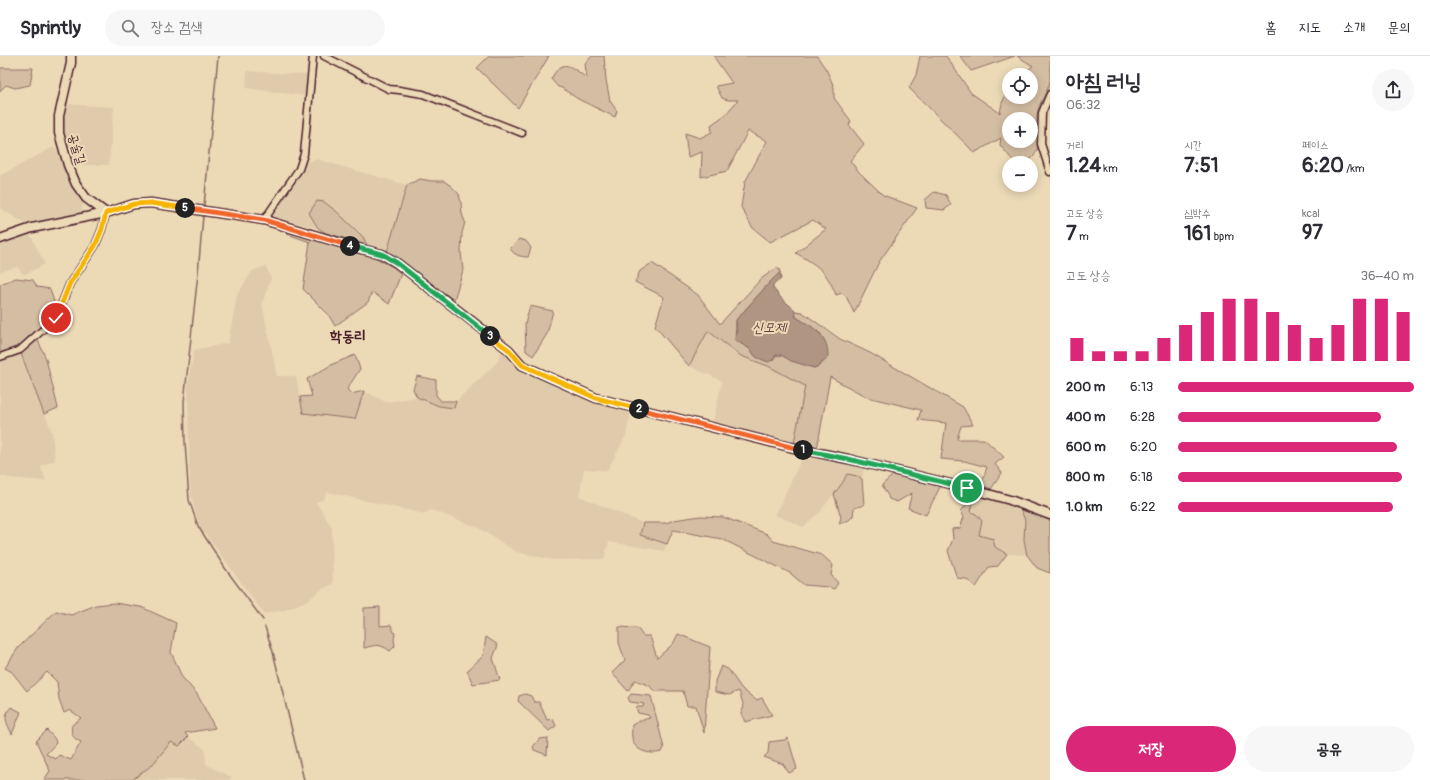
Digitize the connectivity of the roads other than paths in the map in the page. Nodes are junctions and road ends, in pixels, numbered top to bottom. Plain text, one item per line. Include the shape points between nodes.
1 (71, 56) edge
2 (313, 56) edge
3 (324, 56) edge
4 (1050, 94) edge
5 (522, 133) dead end
6 (1050, 172) edge
7 (106, 213) junction
8 (264, 220) junction
9 (0, 239) edge
10 (0, 357) edge
11 (1050, 515) edge

1 - 7 street, 공술길 via 59,116 59,133 76,184 86,198
2 - 8 street via 304,154 299,169
3 - 5 street via 389,89 423,94
4 - 6 street via 1042,113 1041,144
7 - 8 street via 134,204 150,203
7 - 9 street via 32,228
7 - 10 street via 95,246 70,283 56,318 20,350
8 - 11 street via 382,254 503,346 522,365 596,398 790,448 848,459 967,488

